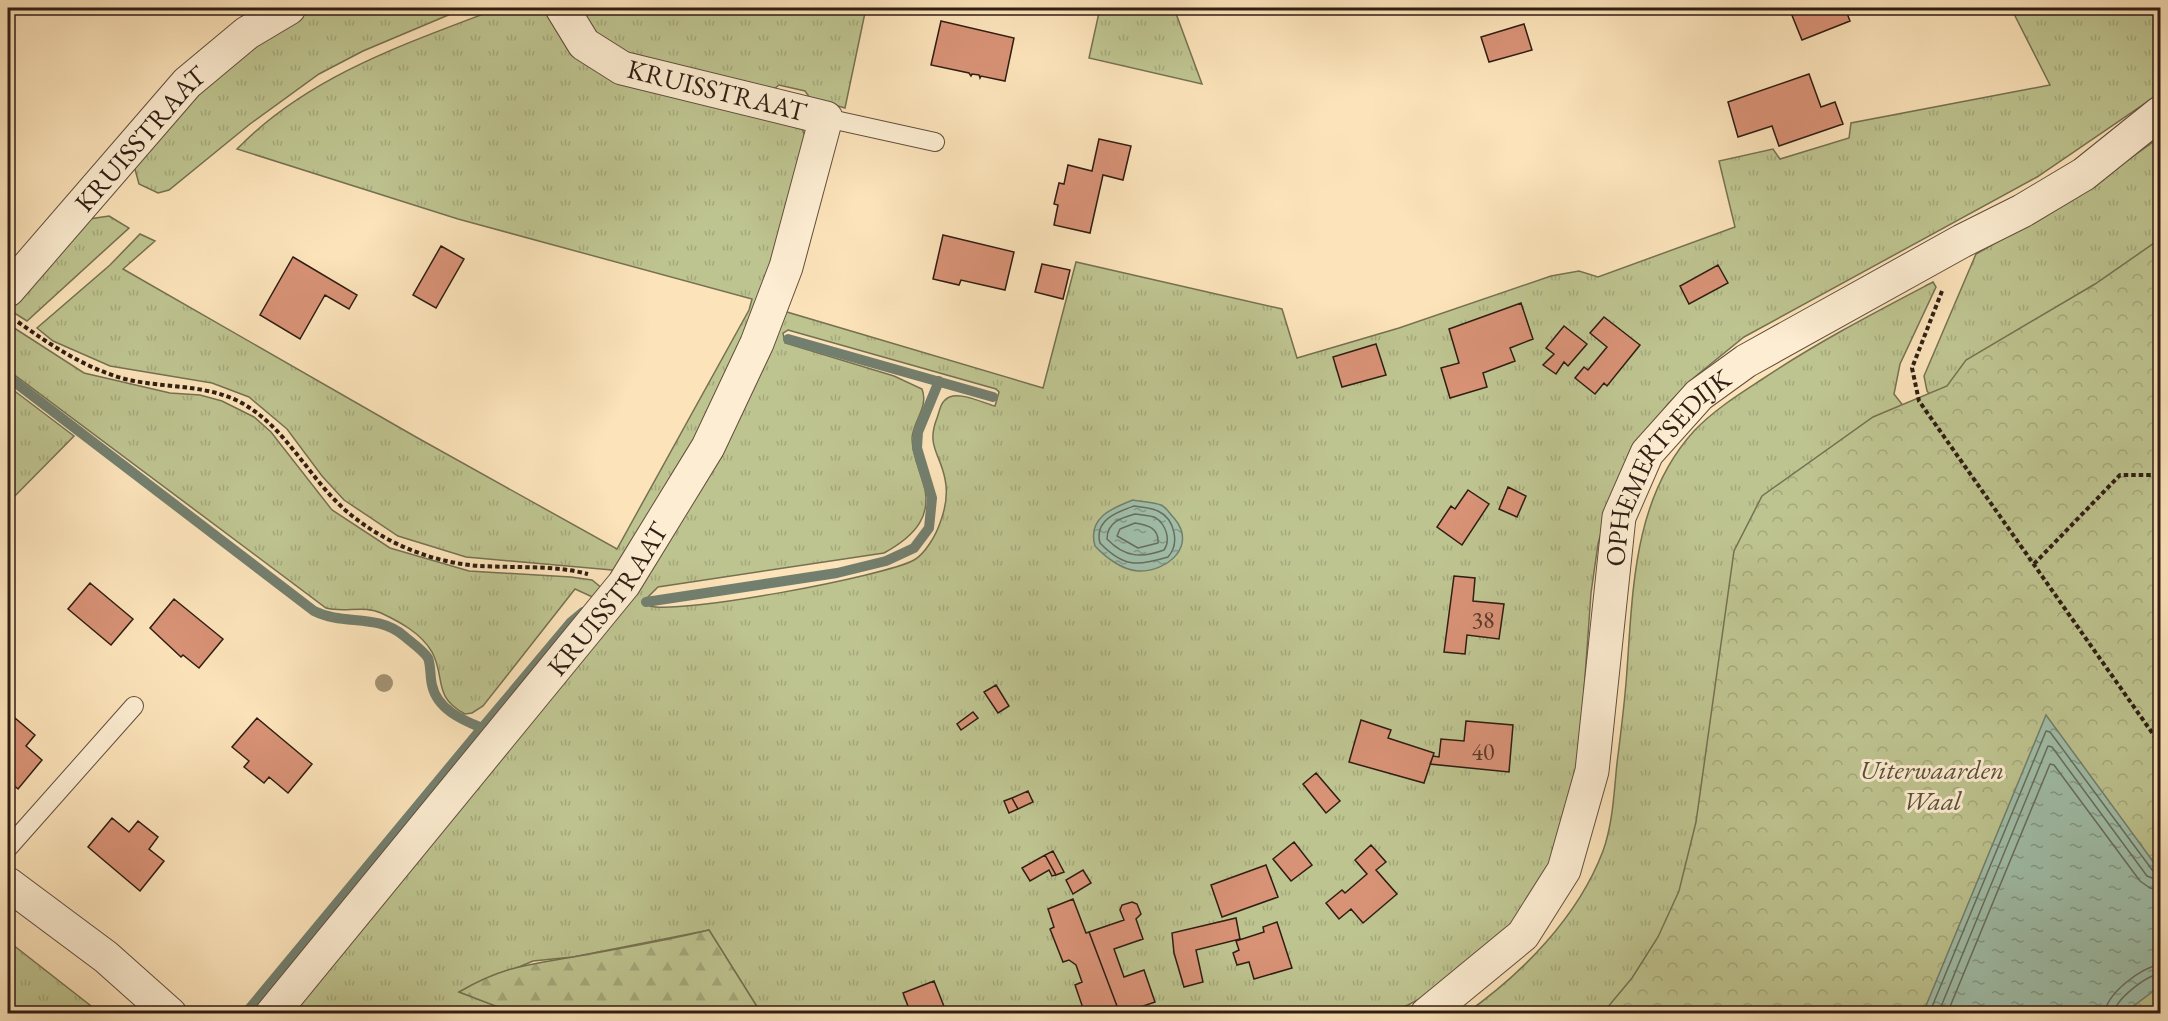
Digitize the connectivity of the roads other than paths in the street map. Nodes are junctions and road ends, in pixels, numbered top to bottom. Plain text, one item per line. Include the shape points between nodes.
1 (289, 8) edge
2 (562, 8) edge
3 (2160, 113) edge
4 (826, 118) junction
5 (935, 142) dead end
6 (12, 305) edge
7 (134, 706) dead end
8 (8, 848) edge
9 (8, 884) edge
10 (170, 1014) edge
11 (272, 1014) edge
12 (1427, 1014) edge

1 - 6 street, KRUISSTRAAT via 247,33 187,82
2 - 4 street, KRUISSTRAAT via 584,45 622,68
3 - 12 street, OPHEMERTSEDIJK via 2084,174 1746,361 1699,395 1647,453 1619,517 1592,771 1564,870 1523,935
4 - 5 lane, KRUISSTRAAT
4 - 11 street, KRUISSTRAAT via 786,267 757,343 708,447 624,584
7 - 8 lane
9 - 10 street via 106,957

